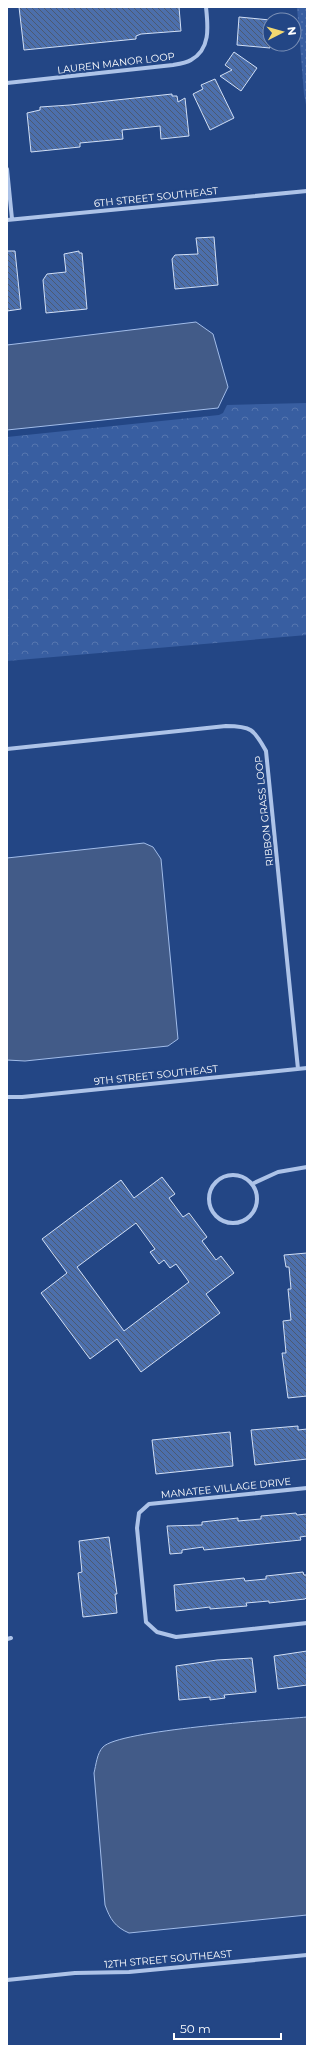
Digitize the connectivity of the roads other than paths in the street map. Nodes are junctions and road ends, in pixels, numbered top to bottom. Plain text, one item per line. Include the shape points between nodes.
1 (206, 7) edge
2 (7, 83) edge
3 (7, 169) edge
4 (307, 190) edge
5 (9, 219) edge
6 (7, 749) edge
7 (307, 1068) edge
8 (298, 1069) junction
9 (7, 1097) edge
10 (307, 1167) edge
11 (252, 1184) junction
12 (307, 1488) edge
13 (307, 1623) edge
14 (307, 1954) edge
15 (7, 1980) edge

1 - 2 street, LAUREN MANOR LOOP via 209,29 204,48 191,60 173,65
3 - 5 street
4 - 5 street, 6TH STREET SOUTHEAST
6 - 8 street, RIBBON GRASS LOOP via 226,726 245,726 258,735 266,751
7 - 8 street, 9TH STREET SOUTHEAST
8 - 9 street, 9TH STREET SOUTHEAST
10 - 11 street via 278,1172
11 - 11 street via 240,1176 232,1175 218,1180 213,1186 209,1201 215,1216 229,1223 245,1220 251,1215 256,1204 256,1192
12 - 13 street, MANATEE VILLAGE DRIVE via 150,1504 139,1513 137,1528 146,1622 157,1632 176,1637
14 - 15 street, 12TH STREET SOUTHEAST via 129,1972 75,1973

